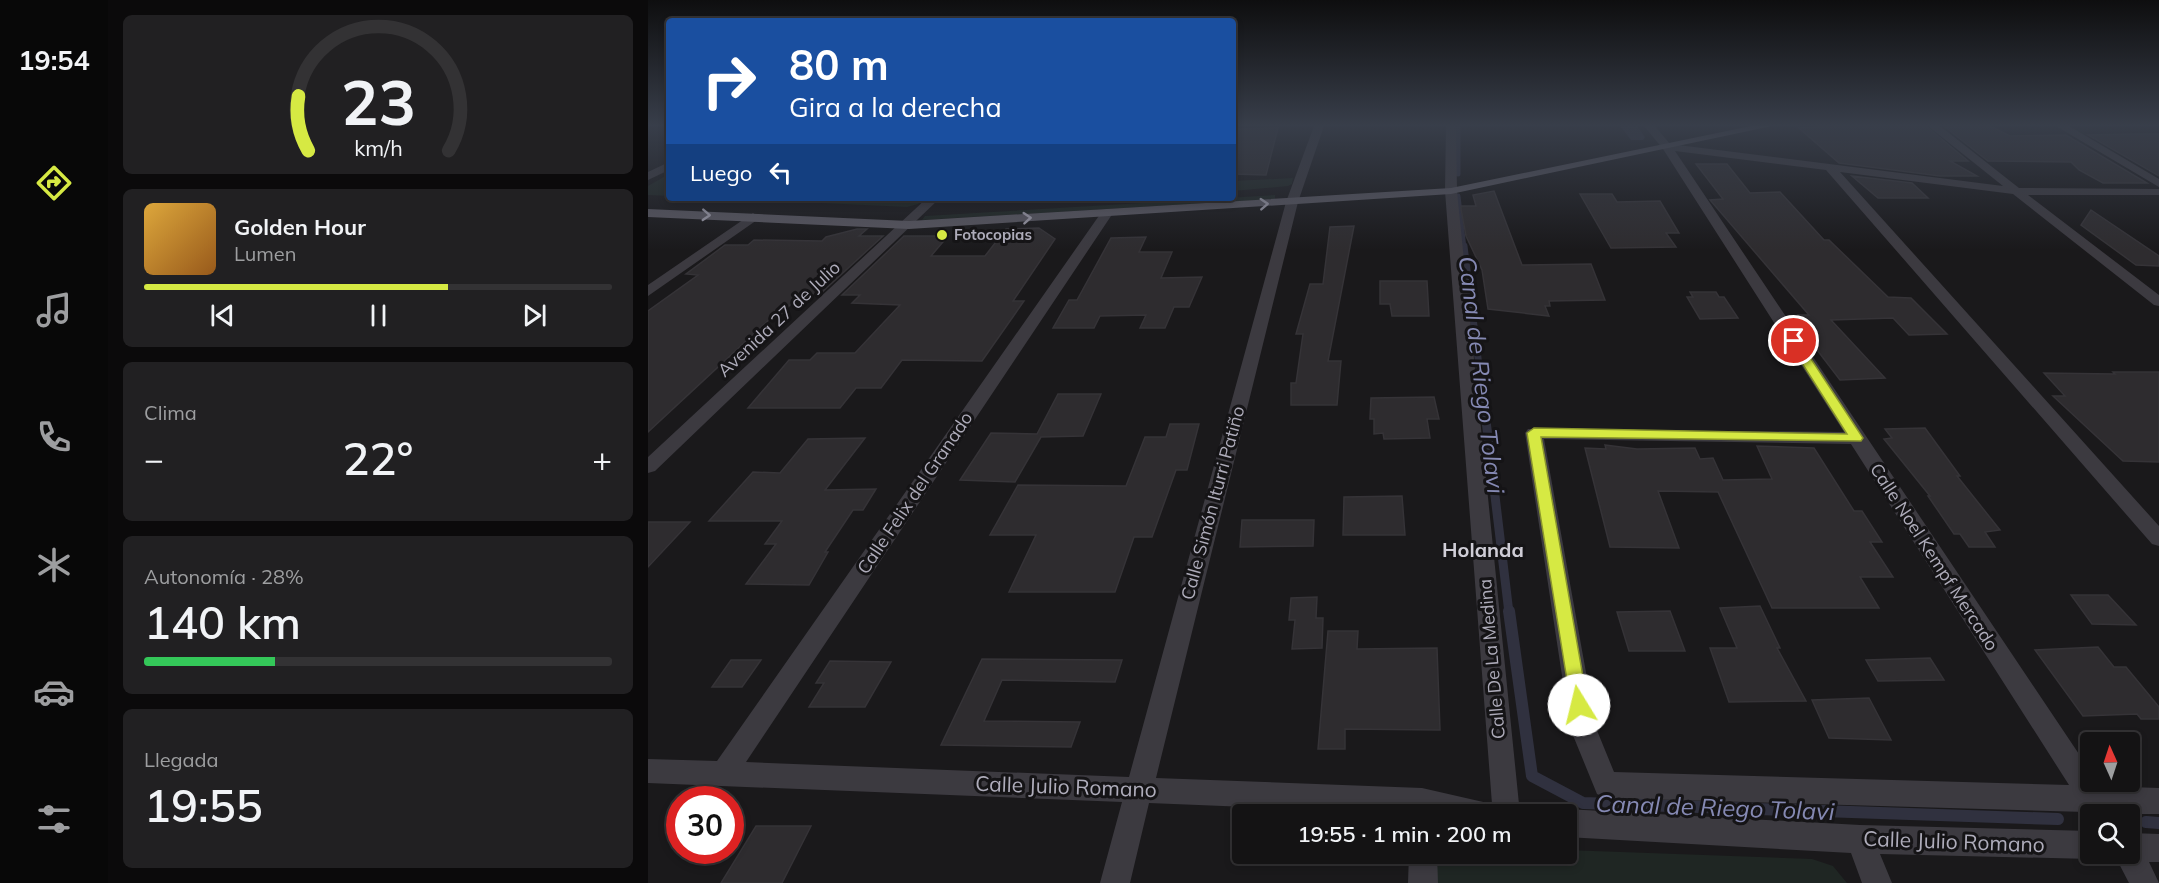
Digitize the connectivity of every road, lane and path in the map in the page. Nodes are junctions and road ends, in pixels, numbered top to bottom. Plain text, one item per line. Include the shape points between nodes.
1 (665, 167) edge
2 (1304, 167) edge
3 (1451, 167) edge
4 (1541, 167) edge
5 (1680, 167) edge
6 (1820, 167) edge
7 (1986, 167) edge
8 (2131, 167) edge
9 (1832, 169) junction
10 (648, 177) edge
11 (2159, 184) edge
12 (1451, 185) junction
13 (2016, 191) junction
14 (2159, 192) edge
15 (1236, 193) edge
16 (1293, 196) junction
17 (648, 201) edge
18 (931, 201) edge
19 (1127, 201) edge
20 (648, 213) edge
21 (1107, 213) junction
22 (753, 218) junction
23 (912, 219) junction
24 (648, 291) edge
25 (2159, 302) edge
26 (1857, 438) junction
27 (648, 466) edge
28 (2159, 539) edge
29 (648, 771) edge
30 (724, 773) junction
31 (1138, 790) junction
32 (2159, 801) edge
33 (1359, 804) edge
34 (1505, 804) edge
35 (2097, 804) edge
36 (2122, 804) edge
37 (2080, 805) edge
38 (1577, 824) edge
39 (1860, 839) junction
40 (2080, 846) edge
41 (2140, 847) edge
42 (2159, 848) edge
43 (1423, 864) edge
44 (2134, 864) edge
45 (1115, 883) edge
46 (1424, 883) edge
47 (1877, 883) edge
48 (2146, 883) edge

1 - 10 street
2 - 16 street, Calle Simón Iturri Patiño
3 - 12 street
4 - 12 main road
5 - 26 street, Calle Noel Kempf Mercado
6 - 9 street
7 - 13 street
8 - 11 street
9 - 13 street
9 - 28 street
12 - 16 main road
12 - 34 street, Calle De La Medina
13 - 14 street
13 - 25 street
15 - 16 main road
21 -> 16 main road
16 - 31 street, Calle Simón Iturri Patiño
17 - 23 main road
18 - 23 street, Avenida 27 de Julio
19 - 23 main road
20 -> 22 main road
23 -> 21 main road
21 - 30 street, Calle Felix del Granado
22 - 23 main road
22 - 24 street
23 - 27 street, Avenida 27 de Julio
26 - 35 street, Calle Noel Kempf Mercado
26 - 37 street via 1534,433 1583,728 1606,785
29 - 30 street, Calle Julio Romano
30 - 31 street, Calle Julio Romano
31 - 33 street, Calle Julio Romano
31 - 45 street, Calle Simón Iturri Patiño
32 - 36 street
38 - 39 street, Calle Julio Romano
39 - 40 street, Calle Julio Romano
39 - 47 street
41 - 42 street
43 - 46 street
44 - 48 street

